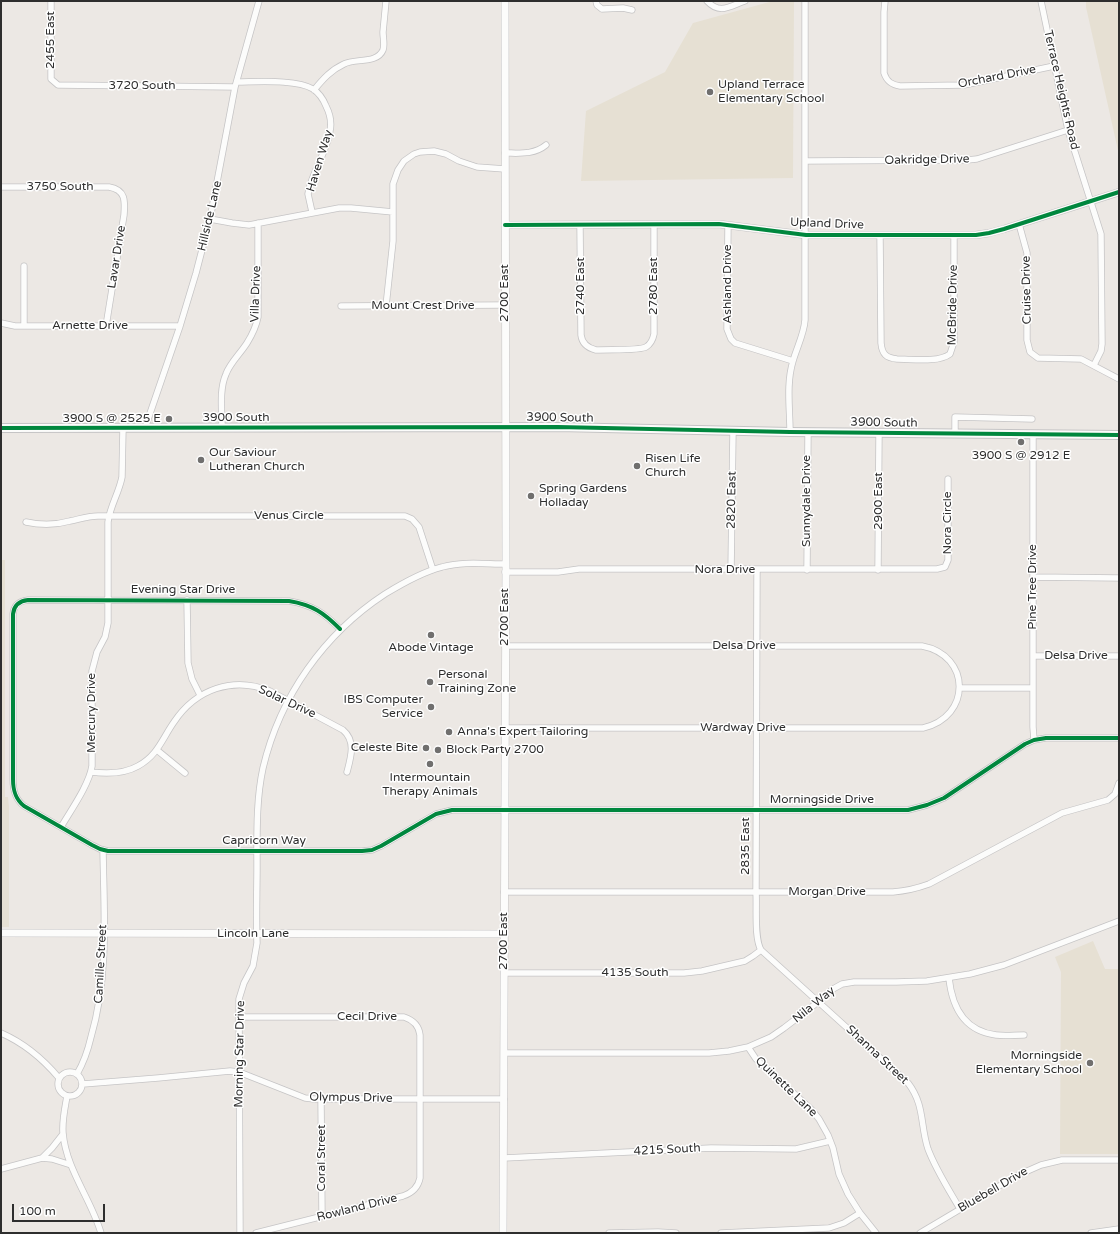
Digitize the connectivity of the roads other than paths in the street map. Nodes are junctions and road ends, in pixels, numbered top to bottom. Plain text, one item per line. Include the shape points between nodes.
1 (51, 1) edge
2 (259, 1) edge
3 (386, 1) edge
4 (505, 1) edge
5 (596, 1) edge
6 (707, 1) edge
7 (745, 1) edge
8 (805, 1) edge
9 (885, 1) edge
10 (1041, 1) edge
11 (632, 10) dead end
12 (1054, 66) junction
13 (51, 79) joint
14 (236, 84) junction
15 (314, 90) junction
16 (1068, 130) junction
17 (546, 145) dead end
18 (505, 153) junction
19 (805, 161) junction
20 (505, 169) junction
21 (1, 187) edge
22 (118, 191) joint
23 (1119, 192) edge
24 (1091, 201) junction
25 (312, 212) junction
26 (393, 212) junction
27 (210, 219) junction
28 (258, 223) junction
29 (1019, 224) junction
30 (505, 225) junction
31 (580, 225) junction
32 (654, 225) junction
33 (728, 225) junction
34 (806, 235) junction
35 (880, 235) junction
36 (954, 235) junction
37 (24, 266) dead end
38 (505, 305) junction
39 (341, 306) dead end
40 (386, 306) junction
41 (1, 323) edge
42 (24, 326) junction
43 (106, 326) junction
44 (180, 326) junction
45 (648, 345) joint
46 (793, 360) junction
47 (1094, 366) junction
48 (1119, 379) edge
49 (1032, 419) dead end
50 (222, 427) junction
51 (1, 428) edge
52 (123, 428) junction
53 (145, 428) junction
54 (505, 428) junction
55 (733, 431) junction
56 (790, 432) junction
57 (808, 432) junction
58 (879, 433) junction
59 (955, 434) junction
60 (1034, 435) junction
61 (1119, 435) edge
62 (948, 479) dead end
63 (109, 516) junction
64 (26, 522) dead end
65 (506, 564) junction
66 (945, 567) joint
67 (433, 570) junction
68 (731, 570) junction
69 (757, 570) junction
70 (807, 570) junction
71 (878, 570) junction
72 (505, 572) junction
73 (1033, 577) junction
74 (1119, 578) edge
75 (108, 600) junction
76 (187, 600) junction
77 (340, 629) junction
78 (505, 646) junction
79 (758, 646) junction
80 (1033, 656) junction
81 (1119, 656) edge
82 (960, 688) junction
83 (1033, 688) junction
84 (200, 695) junction
85 (288, 700) junction
86 (505, 728) junction
87 (757, 728) junction
88 (1119, 738) edge
89 (1034, 740) junction
90 (157, 750) junction
91 (91, 772) junction
92 (347, 772) dead end
93 (185, 773) dead end
94 (1119, 783) edge
95 (24, 806) joint
96 (505, 810) junction
97 (756, 810) junction
98 (61, 827) junction
99 (103, 850) junction
100 (257, 851) junction
101 (504, 892) junction
102 (756, 892) junction
103 (1119, 921) edge
104 (1, 934) edge
105 (104, 934) junction
106 (257, 934) junction
107 (505, 934) junction
108 (761, 950) junction
109 (504, 973) junction
110 (949, 978) junction
111 (818, 1002) junction
112 (239, 1017) junction
113 (1, 1033) edge
114 (1024, 1035) dead end
115 (748, 1046) junction
116 (504, 1053) junction
117 (239, 1072) junction
118 (77, 1074) junction
119 (59, 1078) junction
120 (83, 1084) junction
121 (67, 1096) junction
122 (420, 1099) junction
123 (504, 1099) junction
124 (321, 1100) junction
125 (63, 1134) junction
126 (830, 1140) junction
127 (42, 1158) junction
128 (504, 1158) junction
129 (1119, 1160) edge
130 (71, 1166) junction
131 (1, 1169) edge
132 (960, 1209) junction
133 (860, 1213) junction
134 (322, 1216) junction
135 (1119, 1229) edge
136 (101, 1233) edge
137 (240, 1233) edge
138 (256, 1233) edge
139 (503, 1233) edge
140 (609, 1233) edge
141 (676, 1233) edge
142 (721, 1233) edge
143 (876, 1233) edge
144 (920, 1233) edge
145 (1091, 1233) edge

1 - 13 street, 2455 East
2 - 14 street, Hillside Lane
3 - 15 street via 384,46 380,54 374,59 346,63 334,69
4 - 18 street, 2700 East
5 - 11 street via 602,9
6 - 7 street via 715,8 721,9
8 - 19 street
9 - 12 street, Orchard Drive via 884,73 892,84 964,85
10 - 12 street, Terrace Heights Road
12 - 16 street, Terrace Heights Road
13 - 14 street, 3720 South via 58,85
14 - 15 street, 3720 South via 289,83
14 - 27 street, Hillside Lane
15 - 25 street, Haven Way via 329,112 330,129 309,189
16 - 19 street, Oakridge Drive via 977,159
16 - 24 street, Terrace Heights Road
17 - 18 street via 531,152
18 - 20 street, 2700 East
19 - 34 street
20 - 26 street via 477,167 434,151 414,154 404,161 398,170 393,184
20 - 30 street, 2700 East
21 - 22 street, 3750 South via 109,187
22 - 43 street, Lavar Drive via 124,197 124,207
23 - 24 street, Upland Drive
24 - 29 street, Upland Drive
24 - 47 street, Terrace Heights Road via 1099,225 1101,242 1102,344
25 - 26 street via 339,208
25 - 28 street
26 - 40 street via 393,241
27 - 28 street via 243,224
27 - 44 street, Hillside Lane
28 - 50 street, Villa Drive via 258,317 250,339 225,376 222,391
29 - 36 street, Upland Drive via 989,233
29 - 47 street, Cruise Drive via 1026,253 1028,348 1033,356 1038,358 1081,359
30 - 31 street, Upland Drive
30 - 38 street, 2700 East
31 - 32 street, Upland Drive
31 - 45 street, 2740 East via 582,341 596,350 639,349
32 - 33 street, Upland Drive
32 - 45 street, 2780 East via 654,334
33 - 34 street, Upland Drive
33 - 46 street, Ashland Drive via 728,334 735,343
34 - 35 street, Upland Drive
34 - 46 street via 805,320
35 - 36 street, Upland Drive
35 - 36 street, McBride Drive via 880,343 885,355 897,359 945,358 953,348
37 - 42 street
38 - 40 street, Mount Crest Drive
38 - 54 street, 2700 East
39 - 40 street, Mount Crest Drive
41 - 42 street, Arnette Drive
42 - 43 street, Arnette Drive
43 - 44 street, Arnette Drive
44 - 53 street, Hillside Lane
46 - 56 street via 789,389
47 - 48 street
49 - 59 street via 955,417
50 - 53 main road, 3900 South
50 - 54 main road, 3900 South
51 - 52 main road, 3900 South
52 - 53 main road, 3900 South
52 - 63 street, Mercury Drive via 122,477
54 - 55 main road, 3900 South
54 - 65 street, 2700 East
55 - 56 main road, 3900 South
55 - 68 street, 2820 East
56 - 57 main road, 3900 South
57 - 58 main road, 3900 South
57 - 70 street, Sunnydale Drive
58 - 59 main road, 3900 South
58 - 71 street, 2900 East
59 - 60 main road, 3900 South
60 - 61 main road, 3900 South
60 - 73 street, Pine Tree Drive
62 - 66 street, Nora Circle via 949,558
63 - 64 street, Venus Circle via 92,516 70,522
63 - 67 street, Venus Circle via 405,516 419,527
63 - 75 street, Mercury Drive
65 - 67 street, Morning Star Drive via 461,564
65 - 72 street, 2700 East
66 - 71 street, Nora Drive via 934,570
67 - 77 street, Morning Star Drive via 391,590 364,608
68 - 69 street, Nora Drive
68 - 72 street, Nora Drive via 579,569 558,572
69 - 70 street, Nora Drive
69 - 79 street, 2835 East
70 - 71 street, Nora Drive
72 - 78 street, 2700 East
73 - 74 street
73 - 80 street, Pine Tree Drive
75 - 76 street, Evening Star Drive
75 - 91 street, Mercury Drive via 107,629 92,671
75 - 95 street, Evening Star Drive via 28,600 22,601 14,608 13,779 17,799
76 - 77 street, Evening Star Drive via 297,602 321,611
76 - 84 street via 188,663
77 - 85 street, Morning Star Drive via 307,669
78 - 79 street, Delsa Drive
78 - 86 street, 2700 East
79 - 82 street, Delsa Drive via 927,647 951,663
79 - 87 street, 2835 East
80 - 81 street, Delsa Drive
80 - 83 street, Pine Tree Drive
82 - 83 street
82 - 87 street, Wardway Drive via 956,704 950,713 940,721 923,728
83 - 89 street, Pine Tree Drive
84 - 85 street, Solar Drive via 222,687 242,685 264,688
84 - 90 street, Solar Drive via 179,715
85 - 92 street, Solar Drive via 347,733 352,748
85 - 100 street, Morning Star Drive via 263,769 258,808
86 - 87 street, Wardway Drive
86 - 96 street, 2700 East
87 - 97 street, 2835 East
88 - 89 street, Morningside Drive
89 - 97 street, Morningside Drive via 944,798 920,807 902,810
90 - 91 street, Solar Drive via 138,766 126,771
90 - 93 street
91 - 98 street, Mercury Drive
94 - 102 street, Morgan Drive via 1115,794 1108,800 1062,813 917,888 893,892
95 - 98 street, Capricorn Way
96 - 97 street, Morningside Drive
96 - 100 street, Capricorn Way via 442,812 385,844 367,851
96 - 101 street, 2700 East
97 - 102 street, 2835 East
98 - 99 street, Capricorn Way
99 - 100 street, Capricorn Way
99 - 105 street, Camille Street
100 - 106 street, Morning Star Drive
101 - 102 street, Morgan Drive
101 - 107 street, 2700 East
102 - 108 street, 2835 East via 757,940
103 - 110 street, Nila Way via 1004,965
104 - 105 street, Lincoln Lane
105 - 106 street, Lincoln Lane
105 - 118 street, Camille Street via 104,967 99,1009 84,1062
106 - 107 street, Lincoln Lane
106 - 112 street, Morning Star Drive via 255,961 241,993
107 - 109 street, 2700 East
108 - 109 street, 4135 South via 745,961 690,973
108 - 111 street, Shanna Street
109 - 116 street, 2700 East
110 - 111 street, Nila Way via 917,982 846,983 835,987
110 - 114 street via 954,1003 970,1024 995,1035
111 - 115 street, Nila Way via 778,1033
111 - 132 street, Shanna Street via 903,1077 912,1088 919,1102 931,1157
112 - 117 street, Morning Star Drive
112 - 122 street, Cecil Drive via 407,1018 415,1023 420,1032
113 - 119 street via 38,1056
115 - 116 street, Nila Way via 709,1053
115 - 126 street, Quinette Lane via 756,1059 815,1114
116 - 123 street, 2700 East
117 - 120 street, Olympus Drive
117 - 124 street, Olympus Drive via 305,1098
117 - 137 street, Morning Star Drive
118 - 119 street via 65,1072
118 - 120 street
119 - 121 street via 59,1089
120 - 121 street via 78,1094
121 - 125 street
122 - 123 street, Olympus Drive
122 - 124 street, Olympus Drive
122 - 134 street, Rowland Drive via 420,1178 412,1192
123 - 128 street, 2700 East
124 - 134 street, Coral Street
125 - 127 street
125 - 130 street
126 - 128 street, 4215 South via 791,1150 711,1148
126 - 133 street, Quinette Lane via 839,1174
127 - 130 street
127 - 131 street
128 - 139 street, 2700 East
129 - 132 street, Bluebell Drive via 1062,1160 1040,1165
130 - 136 street
132 - 144 street, Bluebell Drive
133 - 142 street via 844,1223 829,1228
133 - 143 street, Quinette Lane
134 - 138 street, Rowland Drive
135 - 145 street
140 - 141 street

